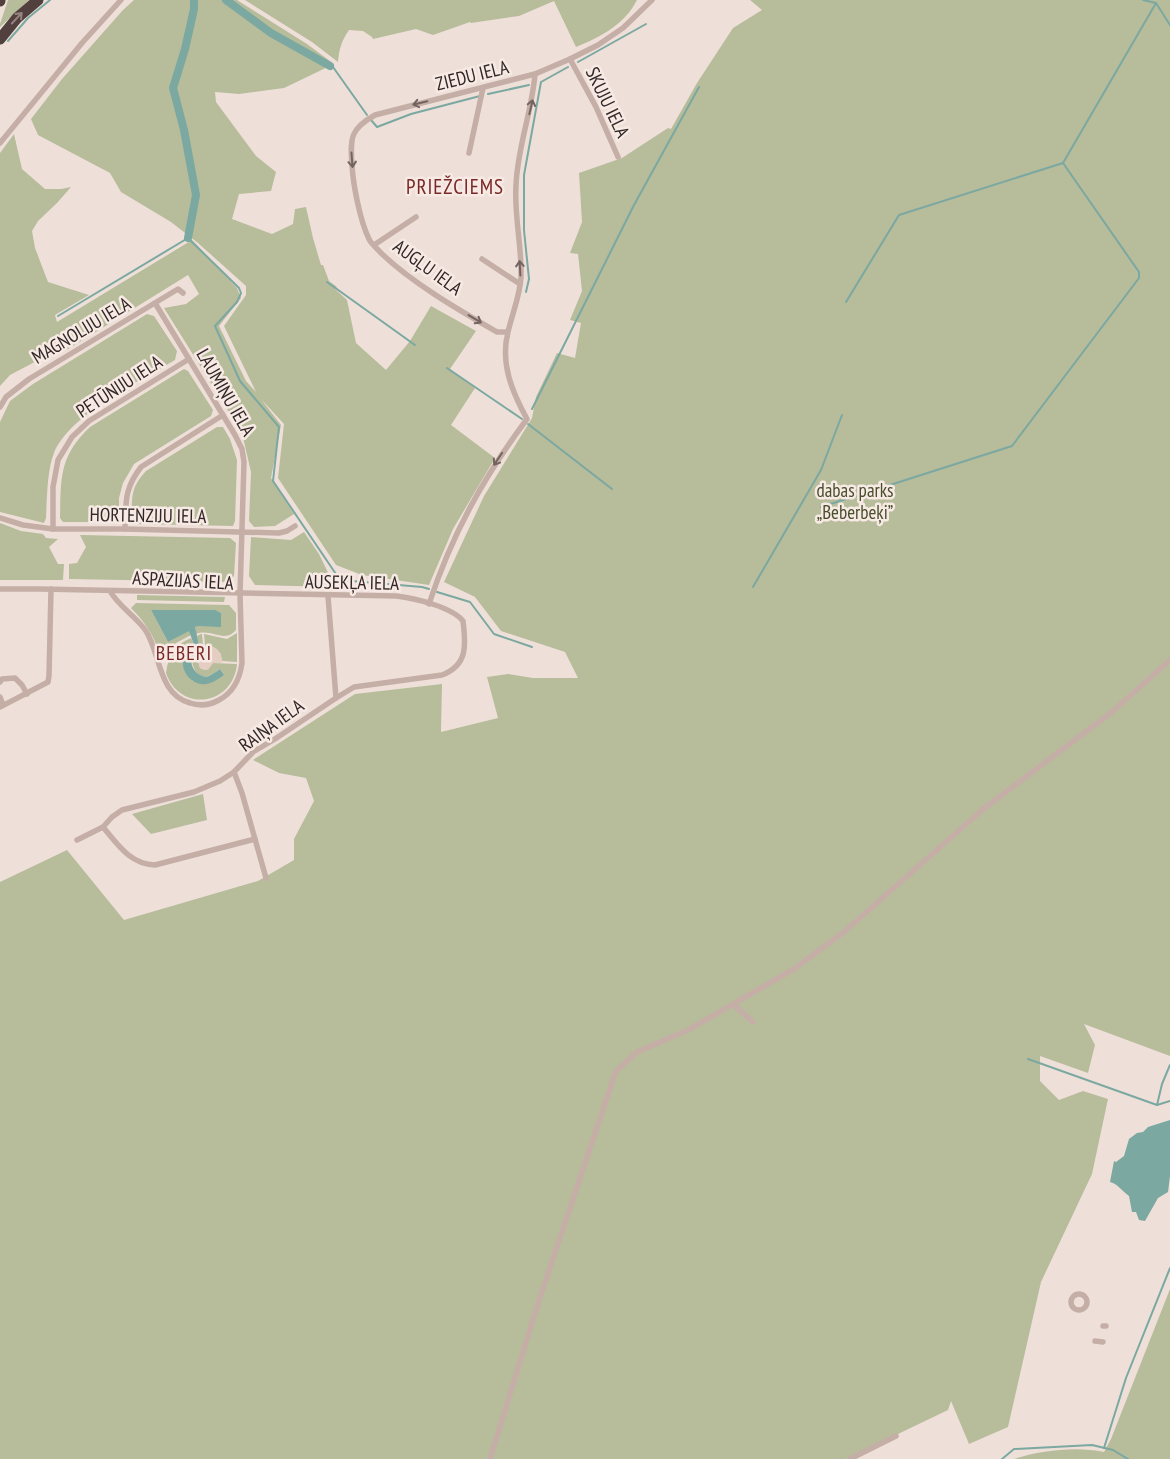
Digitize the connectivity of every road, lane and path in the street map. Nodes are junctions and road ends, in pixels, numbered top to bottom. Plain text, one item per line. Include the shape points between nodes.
1 (38, 0) edge
2 (121, 0) edge
3 (649, 1) edge
4 (0, 39) edge
5 (570, 59) junction
6 (535, 74) junction
7 (483, 88) junction
8 (368, 118) joint
9 (0, 143) edge
10 (469, 153) dead end
11 (618, 158) dead end
12 (416, 217) dead end
13 (374, 245) junction
14 (482, 259) dead end
15 (520, 284) junction
16 (183, 293) dead end
17 (155, 303) junction
18 (508, 332) junction
19 (189, 359) junction
20 (0, 407) edge
21 (223, 415) junction
22 (0, 518) edge
23 (295, 526) dead end
24 (53, 529) junction
25 (125, 529) junction
26 (242, 532) junction
27 (0, 589) edge
28 (52, 589) junction
29 (110, 591) junction
30 (240, 594) junction
31 (328, 596) junction
32 (429, 604) junction
33 (1170, 660) edge
34 (0, 682) edge
35 (27, 694) junction
36 (0, 697) edge
37 (336, 698) junction
38 (2, 706) edge
39 (234, 772) junction
40 (103, 827) junction
41 (77, 840) dead end
42 (255, 840) junction
43 (266, 878) dead end
44 (733, 1004) junction
45 (753, 1022) dead end
46 (1095, 1341) dead end
47 (1103, 1342) dead end
48 (896, 1436) dead end
49 (490, 1459) edge
50 (850, 1459) edge

4 -> 1 highway
2 - 9 street
3 - 5 street, ZIEDU IELA via 623,28
5 - 6 street, ZIEDU IELA
5 - 11 street, SKUJU IELA
6 - 7 street, ZIEDU IELA
15 -> 6 street via 516,186
7 -> 8 street, ZIEDU IELA
7 - 10 street
8 -> 13 street, AUGĻU IELA via 352,136 352,170 363,223
12 - 13 street
13 -> 18 street, AUGĻU IELA via 394,266 461,311 497,332
14 - 15 street
15 - 18 street
16 - 17 street, MAGNOLIJU IELA via 178,289
17 - 19 street, LAUMIŅU IELA
17 - 20 street, MAGNOLIJU IELA via 29,379 6,397
18 -> 32 street via 507,374 526,419 469,507 440,570
19 - 21 street, LAUMIŅU IELA
19 - 24 street, PETŪNIJU IELA via 89,420 72,437 58,460 53,487
21 - 25 street via 141,467 127,490
21 - 26 street, LAUMIŅU IELA via 242,449
22 - 24 street, HORTENZIJU IELA
23 - 26 street, HORTENZIJU IELA via 279,533
24 - 25 street, HORTENZIJU IELA
25 - 26 street, HORTENZIJU IELA
26 - 30 street, LAUMIŅU IELA
27 - 28 street, ASPAZIJAS IELA
28 - 29 street, ASPAZIJAS IELA
28 - 35 street via 50,676 48,682
29 - 30 street, ASPAZIJAS IELA
29 - 30 street, ASPAZIJAS IELA via 145,630 166,686 184,701 201,705 224,697 241,674
30 - 31 street, AUSEKĻA IELA
31 - 32 street, AUSEKĻA IELA via 396,596
31 - 37 street
32 - 37 street, AUSEKĻA IELA via 454,613 463,621 464,653 453,671 354,687
33 - 44 street via 1112,712 982,810 845,931 794,969
34 - 35 street via 15,678
35 - 38 street
36 - 38 street
37 - 39 street, RAIŅA IELA via 253,752
39 - 40 street, RAIŅA IELA via 194,792 122,810
39 - 42 street
40 - 41 street, RAIŅA IELA
40 - 42 street via 128,856 146,865
42 - 43 street
44 - 45 street
44 - 49 street via 688,1030 637,1052 616,1070
46 - 47 street
48 - 50 street

